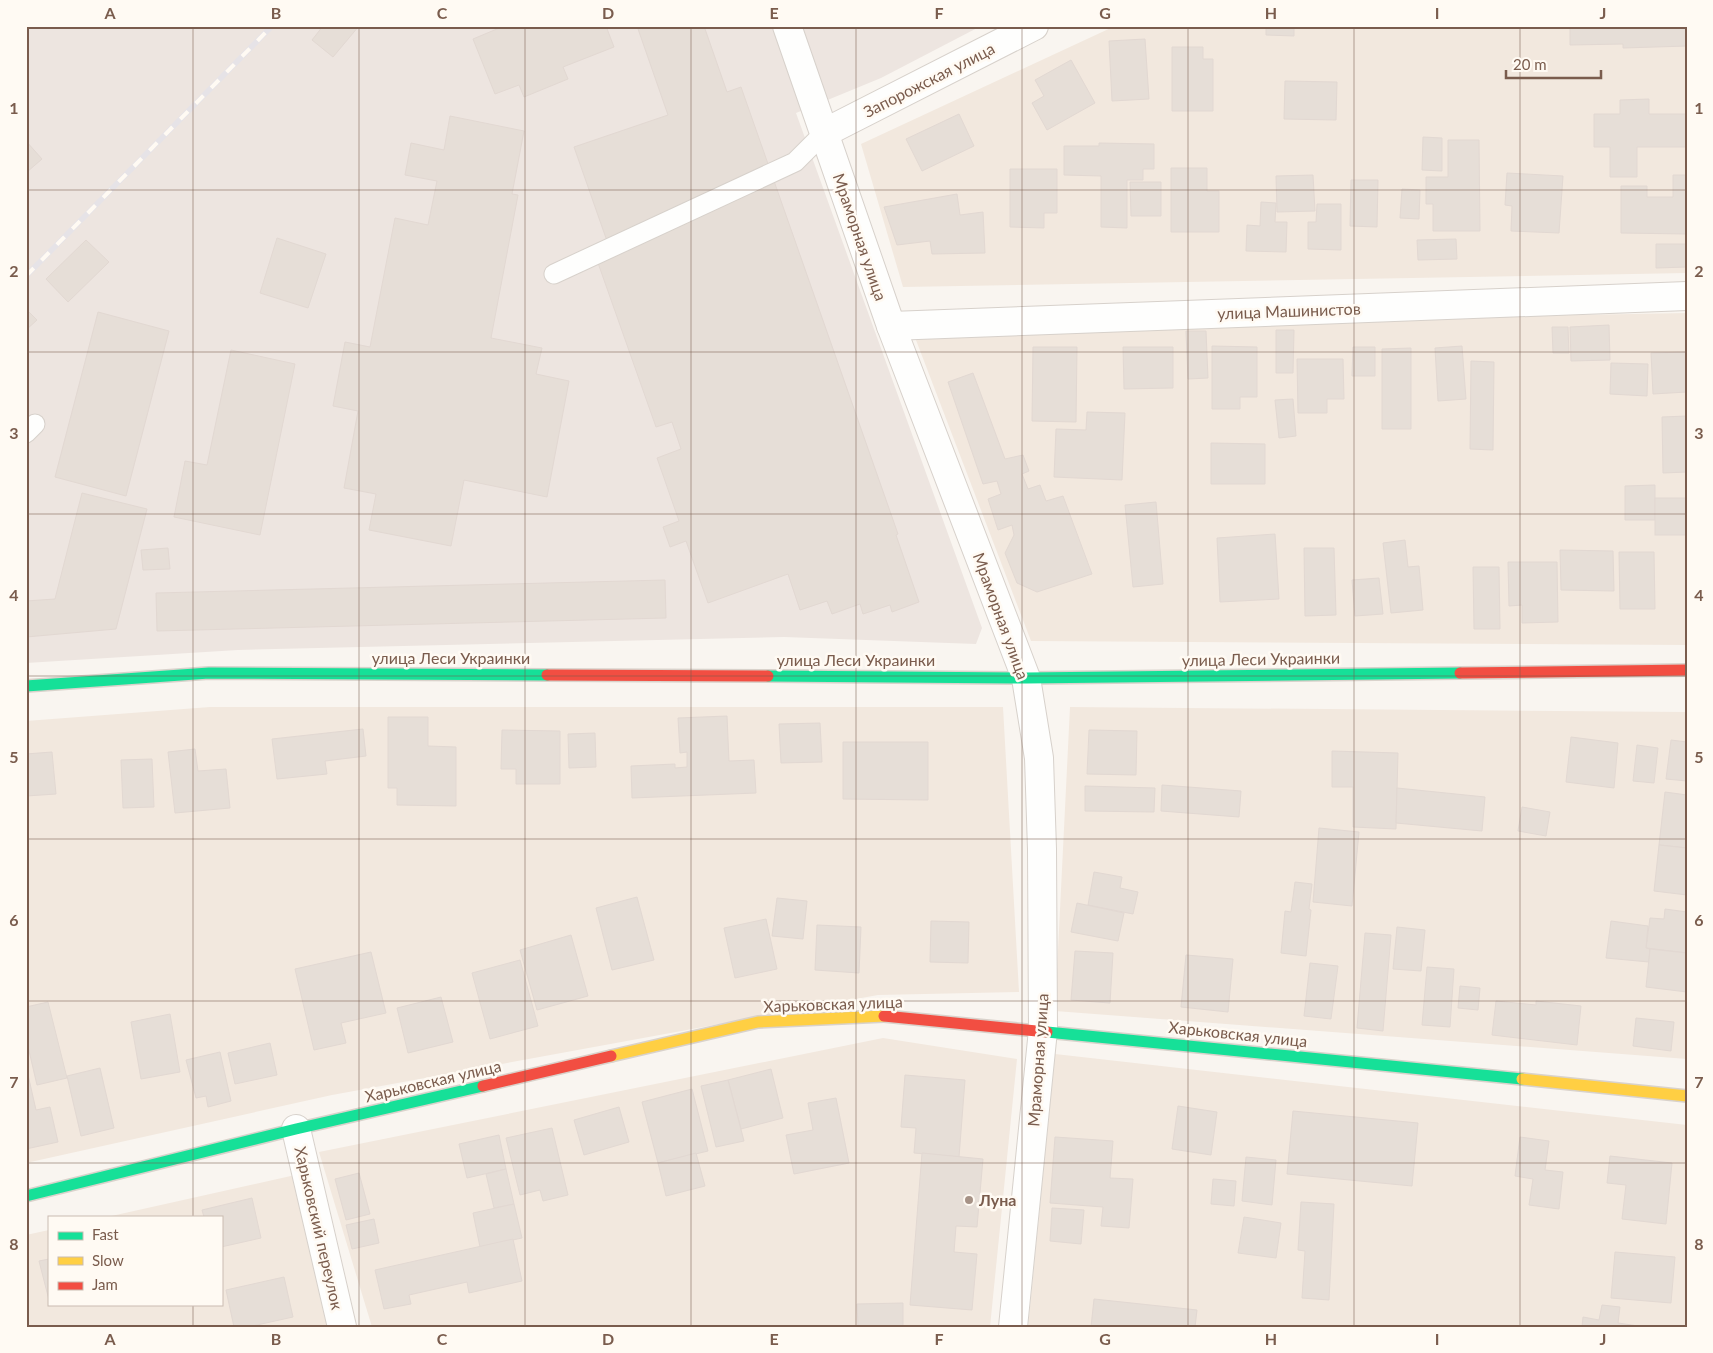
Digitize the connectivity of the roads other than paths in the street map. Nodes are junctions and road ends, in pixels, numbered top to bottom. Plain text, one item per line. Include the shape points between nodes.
1 (787, 26) edge
2 (1034, 26) edge
3 (824, 133) junction
4 (554, 274) dead end
5 (1687, 296) edge
6 (891, 326) junction
7 (1687, 670) edge
8 (1026, 678) junction
9 (26, 686) edge
10 (1043, 1030) junction
11 (1687, 1096) edge
12 (296, 1129) junction
13 (26, 1196) edge
14 (342, 1327) edge
15 (1013, 1327) edge

1 - 3 street, Мраморная улица
2 - 3 street, Запорожская улица
3 - 4 lane via 795,162
3 - 6 street, Мраморная улица
5 - 6 street, улица Машинистов
6 - 8 street, Мраморная улица
7 - 8 street, улица Леси Украинки
8 - 9 street, улица Леси Украинки via 209,673
8 - 10 street, Мраморная улица via 1039,758
10 - 11 street, Харьковская улица
10 - 12 street, Харьковская улица via 890,1016 758,1022
10 - 15 street, Мраморная улица
12 - 13 street, Харьковская улица
12 - 14 street, Харьковский переулок

